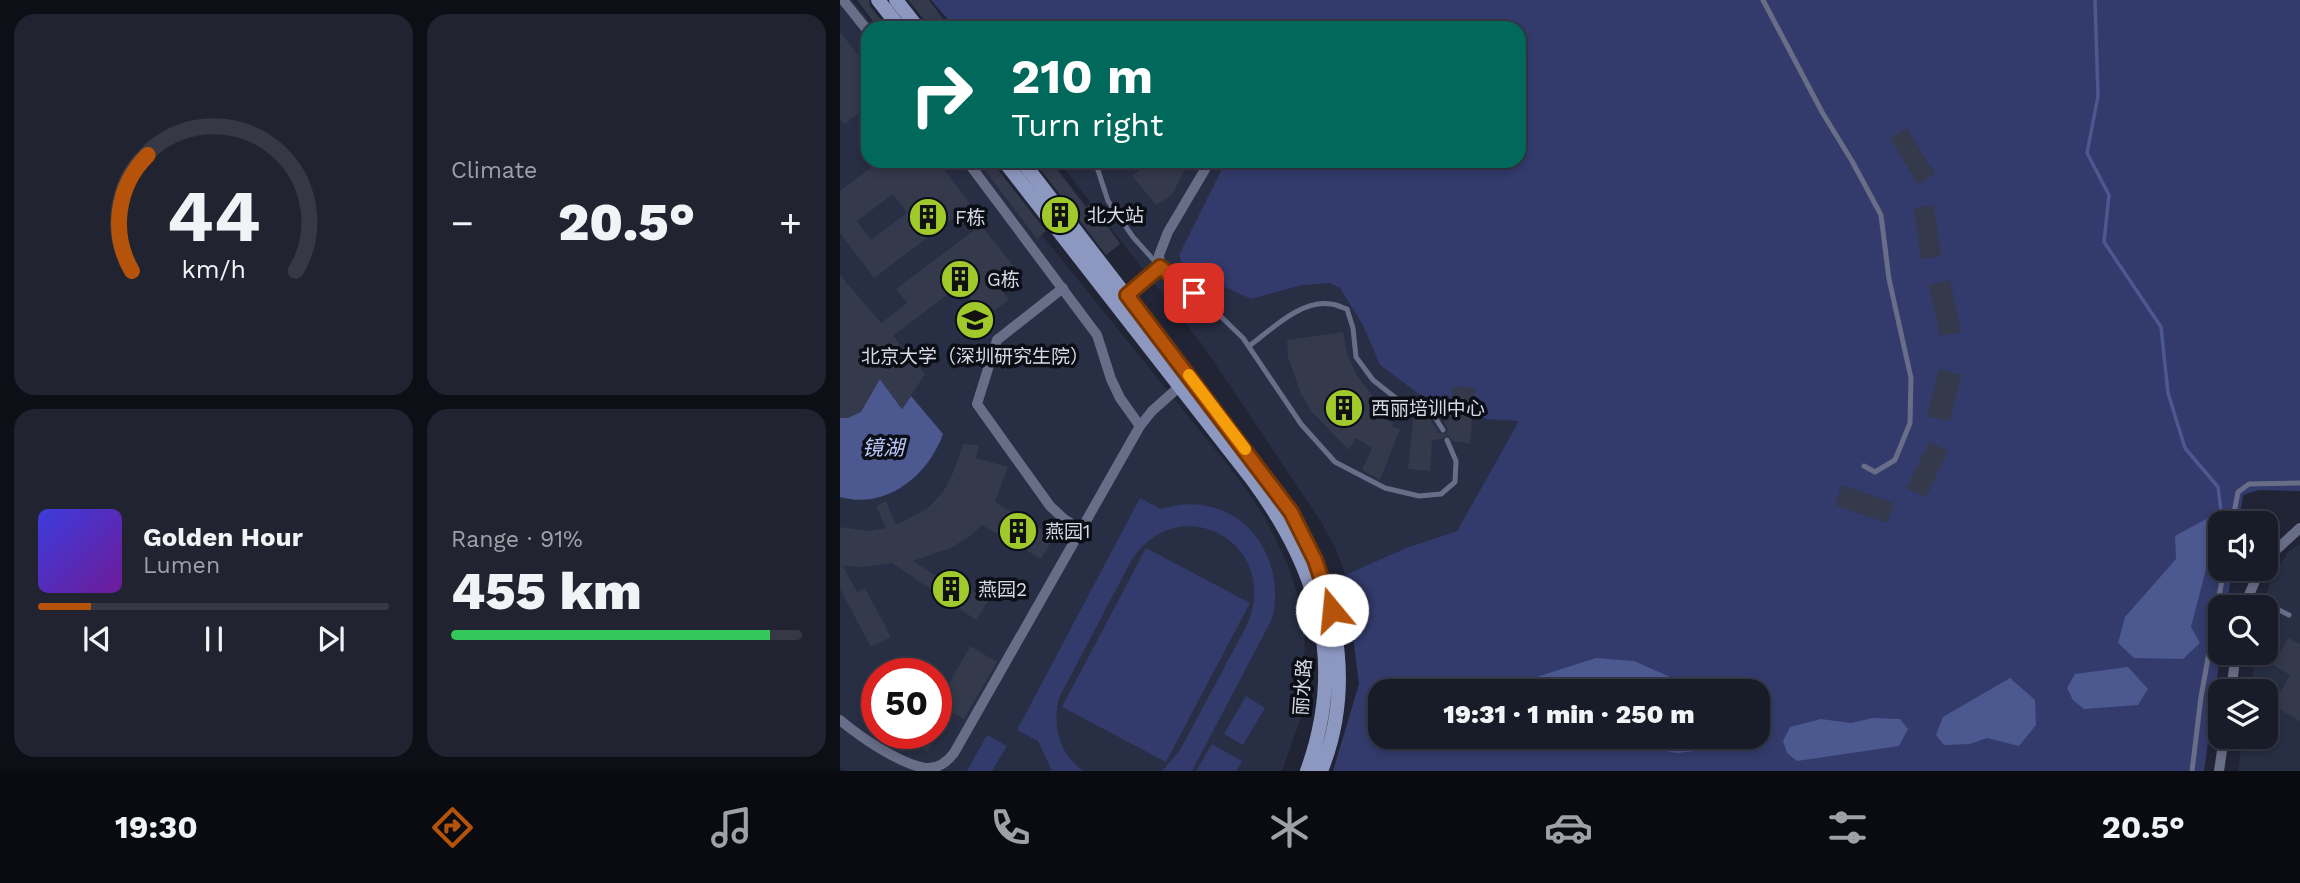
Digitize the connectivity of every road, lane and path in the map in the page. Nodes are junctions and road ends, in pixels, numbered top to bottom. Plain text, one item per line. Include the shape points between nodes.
1 (843, 0) edge
2 (878, 0) edge
3 (895, 0) edge
4 (1763, 0) edge
5 (894, 21) edge
6 (912, 21) edge
7 (861, 22) edge
8 (972, 168) edge
9 (1009, 168) edge
10 (1027, 168) edge
11 (1097, 168) edge
12 (1206, 168) edge
13 (1160, 267) junction
14 (1063, 288) junction
15 (1127, 295) junction
16 (1249, 346) junction
17 (1180, 386) junction
18 (1140, 426) junction
19 (1443, 430) dead end
20 (1447, 440) dead end
21 (1864, 466) dead end
22 (2300, 483) edge
23 (2234, 511) edge
24 (2300, 528) edge
25 (1081, 530) junction
26 (2278, 548) edge
27 (2222, 581) edge
28 (2254, 581) edge
29 (2248, 594) joint
30 (2288, 615) dead end
31 (840, 720) edge
32 (2222, 749) edge
33 (1307, 771) edge
34 (1321, 771) edge
35 (2192, 771) edge
36 (2219, 771) edge

1 - 7 street
2 - 5 main road
3 - 6 main road
4 - 21 lane via 1881,215 1889,279 1911,378 1910,424 1895,460 1875,472
8 - 14 street
9 - 17 main road, 丽水路
10 - 15 main road, 丽水路
11 - 13 lane via 1108,201
12 - 13 street via 1168,232 1159,255
13 - 15 street
13 - 16 lane via 1210,306
14 - 18 street via 1097,335 1111,379
14 - 25 street via 997,340 977,404 1050,506
15 - 34 main road, 丽水路 via 1275,489 1315,560 1332,610 1339,661 1334,728
16 - 19 lane via 1312,305 1331,304 1347,310 1356,357 1373,380 1397,399 1431,411
16 - 20 lane via 1301,424 1335,462 1385,488 1419,496 1441,494 1455,481 1456,461
17 - 18 street
17 - 33 main road, 丽水路 via 1276,513 1311,583 1321,623 1324,684 1317,739
18 - 25 street
22 - 23 lane via 2249,484 2238,492
24 - 26 street
25 - 31 street via 947,762 928,768 914,765
27 - 35 lane
28 - 29 street
29 - 30 lane
32 - 36 street

